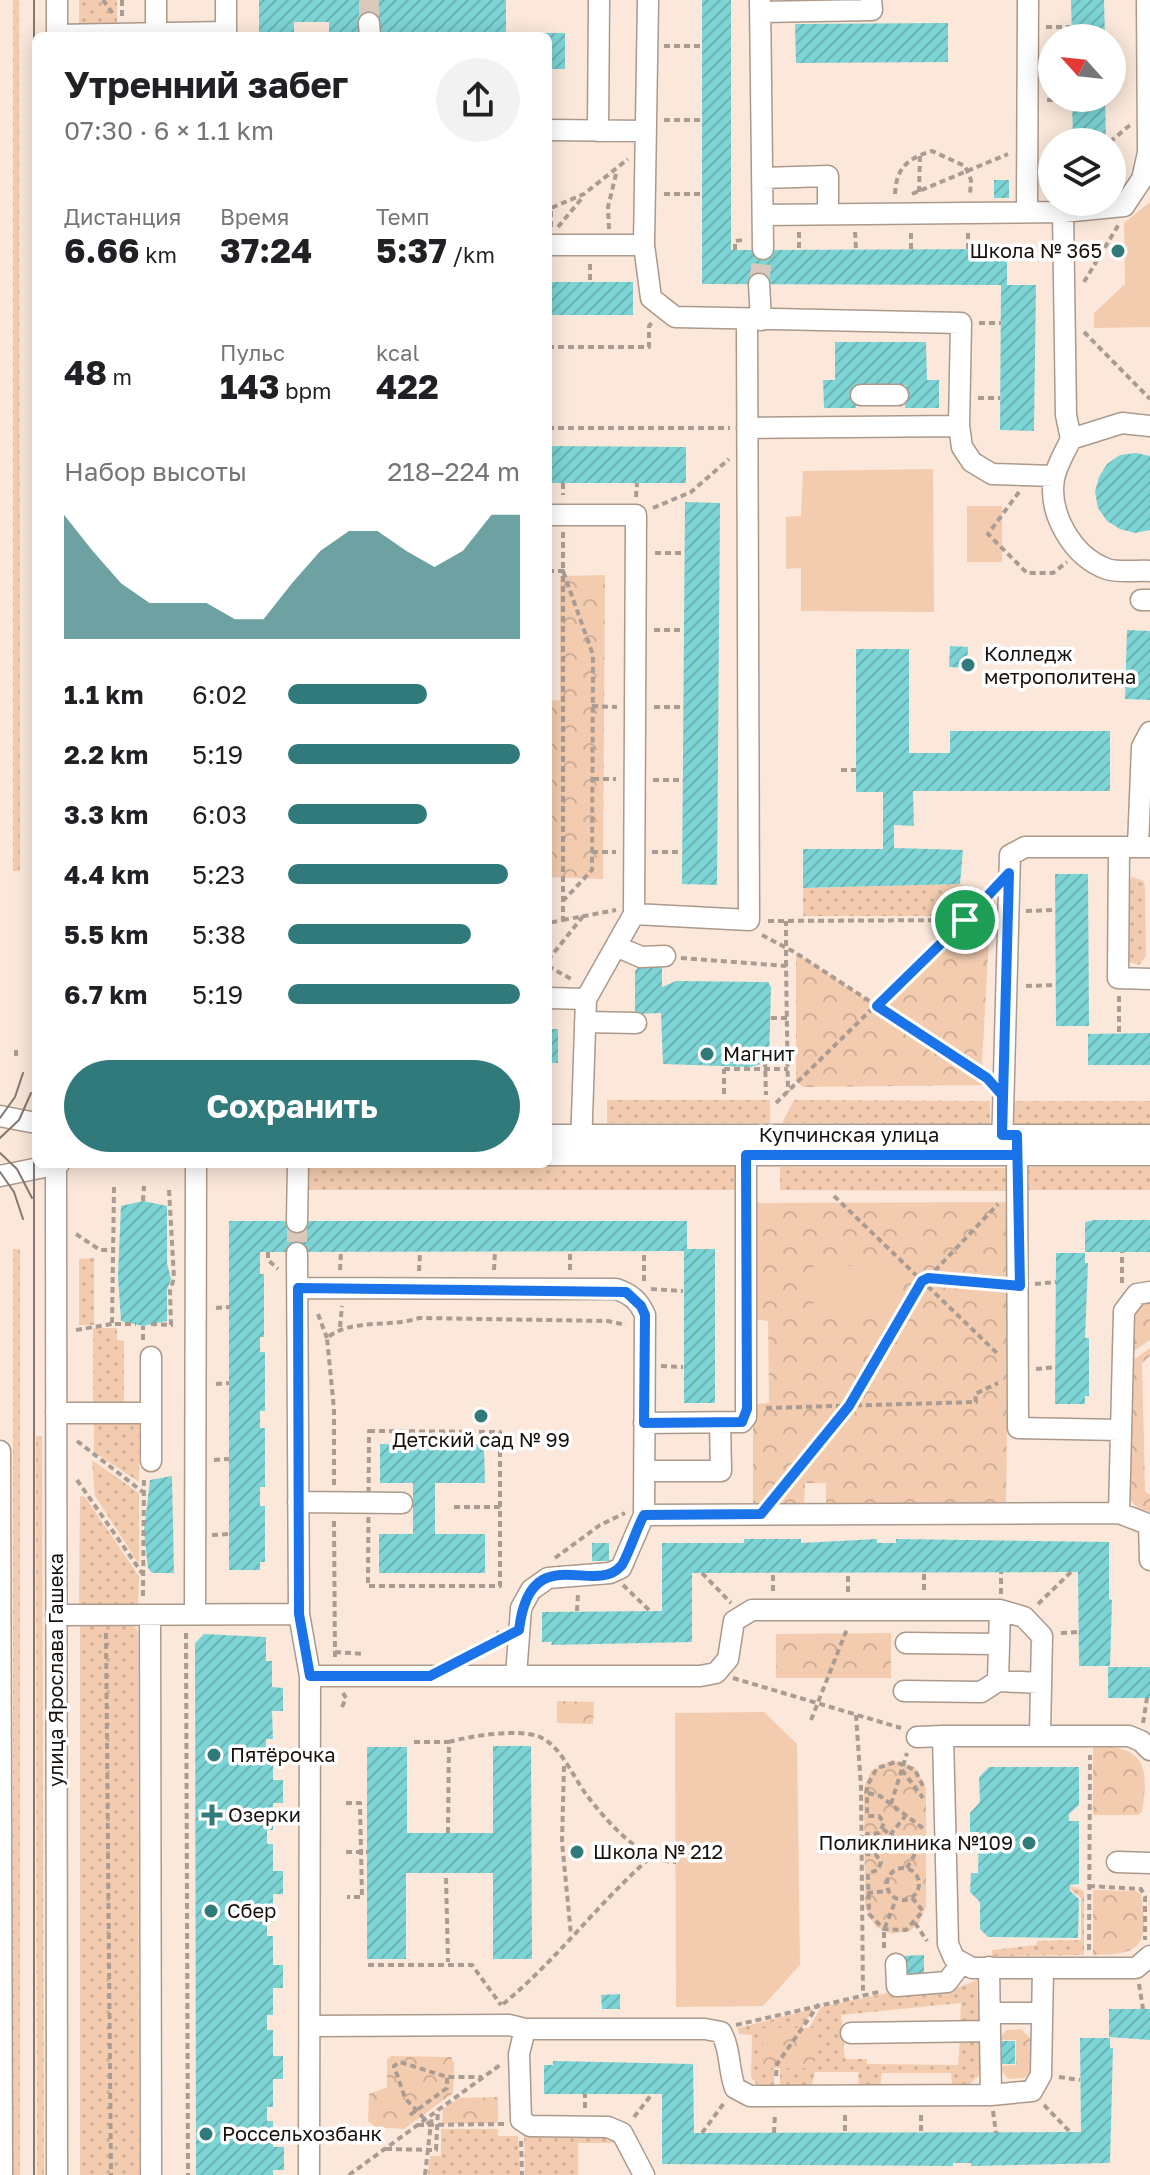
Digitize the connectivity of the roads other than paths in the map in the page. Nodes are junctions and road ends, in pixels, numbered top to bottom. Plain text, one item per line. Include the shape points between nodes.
1 (57, 0) edge
2 (156, 0) edge
3 (226, 0) edge
4 (599, 0) edge
5 (648, 0) edge
6 (871, 0) edge
7 (1028, 0) edge
8 (1147, 0) edge
9 (760, 6) edge
10 (57, 32) edge
11 (156, 32) edge
12 (226, 32) edge
13 (552, 130) edge
14 (598, 131) junction
15 (646, 131) junction
16 (762, 178) junction
17 (1126, 203) edge
18 (1027, 212) junction
19 (1038, 212) edge
20 (828, 214) junction
21 (763, 215) junction
22 (1063, 216) edge
23 (552, 240) edge
24 (644, 245) junction
25 (763, 249) tunnel mouth
26 (759, 284) tunnel mouth
27 (754, 321) junction
28 (880, 395) dead end
29 (959, 426) junction
30 (1150, 426) edge
31 (880, 427) junction
32 (746, 437) junction
33 (1071, 439) junction
34 (1054, 476) junction
35 (556, 515) edge
36 (1150, 571) edge
37 (1150, 732) edge
38 (1136, 847) edge
39 (634, 911) junction
40 (616, 946) junction
41 (665, 956) road end
42 (1150, 979) edge
43 (552, 998) edge
44 (586, 999) junction
45 (585, 1022) junction
46 (636, 1023) dead end
47 (0, 1116) edge
48 (32, 1122) edge
49 (1150, 1135) edge
50 (552, 1136) edge
51 (580, 1145) junction
52 (746, 1145) junction
53 (1009, 1145) junction
54 (552, 1154) edge
55 (1150, 1155) edge
56 (38, 1168) edge
57 (57, 1168) edge
58 (196, 1168) edge
59 (298, 1168) edge
60 (0, 1176) edge
61 (297, 1222) tunnel mouth
62 (297, 1253) tunnel mouth
63 (298, 1288) junction
64 (1150, 1292) edge
65 (151, 1357) dead end
66 (56, 1413) junction
67 (150, 1413) junction
68 (644, 1423) junction
69 (720, 1423) junction
70 (1119, 1430) junction
71 (0, 1451) edge
72 (151, 1461) road end
73 (645, 1471) junction
74 (298, 1502) junction
75 (402, 1503) dead end
76 (636, 1513) junction
77 (1119, 1513) junction
78 (1149, 1525) edge
79 (1150, 1560) edge
80 (1, 1600) edge
81 (1000, 1610) junction
82 (191, 1613) junction
83 (299, 1614) junction
84 (56, 1615) junction
85 (150, 1616) junction
86 (906, 1643) dead end
87 (999, 1644) junction
88 (310, 1676) junction
89 (516, 1676) junction
90 (998, 1681) junction
91 (1040, 1683) junction
92 (904, 1691) dead end
93 (1040, 1734) junction
94 (943, 1736) junction
95 (917, 1737) road end
96 (1150, 1750) edge
97 (1117, 1862) dead end
98 (1150, 1863) edge
99 (1145, 1953) edge
100 (896, 1964) dead end
101 (961, 1964) junction
102 (989, 1967) junction
103 (1043, 1969) junction
104 (1042, 2013) junction
105 (512, 2020) junction
106 (990, 2022) junction
107 (311, 2026) junction
108 (851, 2033) dead end
109 (991, 2095) junction
110 (2, 2175) edge
111 (57, 2175) edge
112 (151, 2175) edge
113 (309, 2175) edge
114 (644, 2175) edge

1 - 10 street
2 - 11 street
3 - 12 street
4 - 14 street
5 - 15 street
6 - 9 street via 872,10
7 - 18 street
8 - 17 street via 1148,153 1142,179
9 - 16 street
13 - 14 street
14 - 15 street
15 - 24 street
16 - 20 street via 828,176
16 - 21 street
18 - 19 street
18 - 20 street
20 - 21 street
21 - 25 street
22 - 33 street via 1066,415
23 - 24 street
24 - 27 street via 651,298 662,310 675,317
26 - 27 street
27 - 29 street via 961,323
27 - 32 street
28 - 31 street
29 - 31 street
29 - 34 street via 962,447 972,462 992,474
30 - 33 street via 1122,423
31 - 32 street
32 - 39 street via 749,920
33 - 34 street
34 - 36 street via 1058,517 1080,551 1107,569
35 - 39 street via 636,515
37 - 38 street via 1142,747
38 - 42 street via 1119,979
38 - 53 street via 1025,847 1010,855 1002,1095
39 - 40 street
40 - 41 street via 641,957
40 - 44 street
43 - 44 street
44 - 45 street
45 - 46 street
45 - 51 street
47 - 48 street
49 - 53 street, Купчинская улица
50 - 51 street, Купчинская улица
51 - 52 street, Купчинская улица
51 - 54 street, Купчинская улица
52 - 53 street, Купчинская улица
52 - 69 street via 747,1409 742,1422
53 - 55 street, Купчинская улица
53 - 70 street via 1020,1286 1018,1428
56 - 60 street
57 - 66 street, улица Ярослава Гашека
58 - 82 street
59 - 61 street
62 - 63 street
63 - 68 street via 626,1292 645,1315
63 - 74 street
64 - 70 street via 1137,1294 1124,1311
65 - 67 street
66 - 67 street
66 - 84 street, улица Ярослава Гашека
67 - 72 street
68 - 69 street
68 - 73 street
69 - 73 street via 721,1471
70 - 77 street
71 - 80 street
73 - 76 street
74 - 75 street
74 - 83 street
76 - 77 street
76 - 89 street via 621,1568 564,1575 538,1584 526,1597
77 - 78 street
78 - 79 street
80 - 110 street
81 - 87 street
81 - 89 street via 752,1610 734,1621 728,1659 716,1673
81 - 91 street via 1024,1617 1042,1636
82 - 83 street
82 - 85 street
83 - 88 street
84 - 85 street
84 - 111 street, улица Ярослава Гашека
85 - 112 street
86 - 87 street
87 - 90 street
88 - 89 street
88 - 107 street
90 - 91 street
90 - 92 street via 981,1692
91 - 93 street
93 - 94 street
93 - 96 street via 1129,1736
94 - 95 street
94 - 101 street via 948,1944
97 - 98 street
99 - 103 street via 1136,1968
100 - 101 street via 897,1986 947,1982
101 - 102 street
102 - 103 street
102 - 106 street
103 - 104 street
104 - 106 street
104 - 109 street via 1041,2075 1032,2091
105 - 107 street
105 - 109 street via 721,2032 735,2088 750,2096
105 - 114 street via 521,2120 530,2126 608,2127 622,2133
106 - 108 street
106 - 109 street
107 - 113 street

